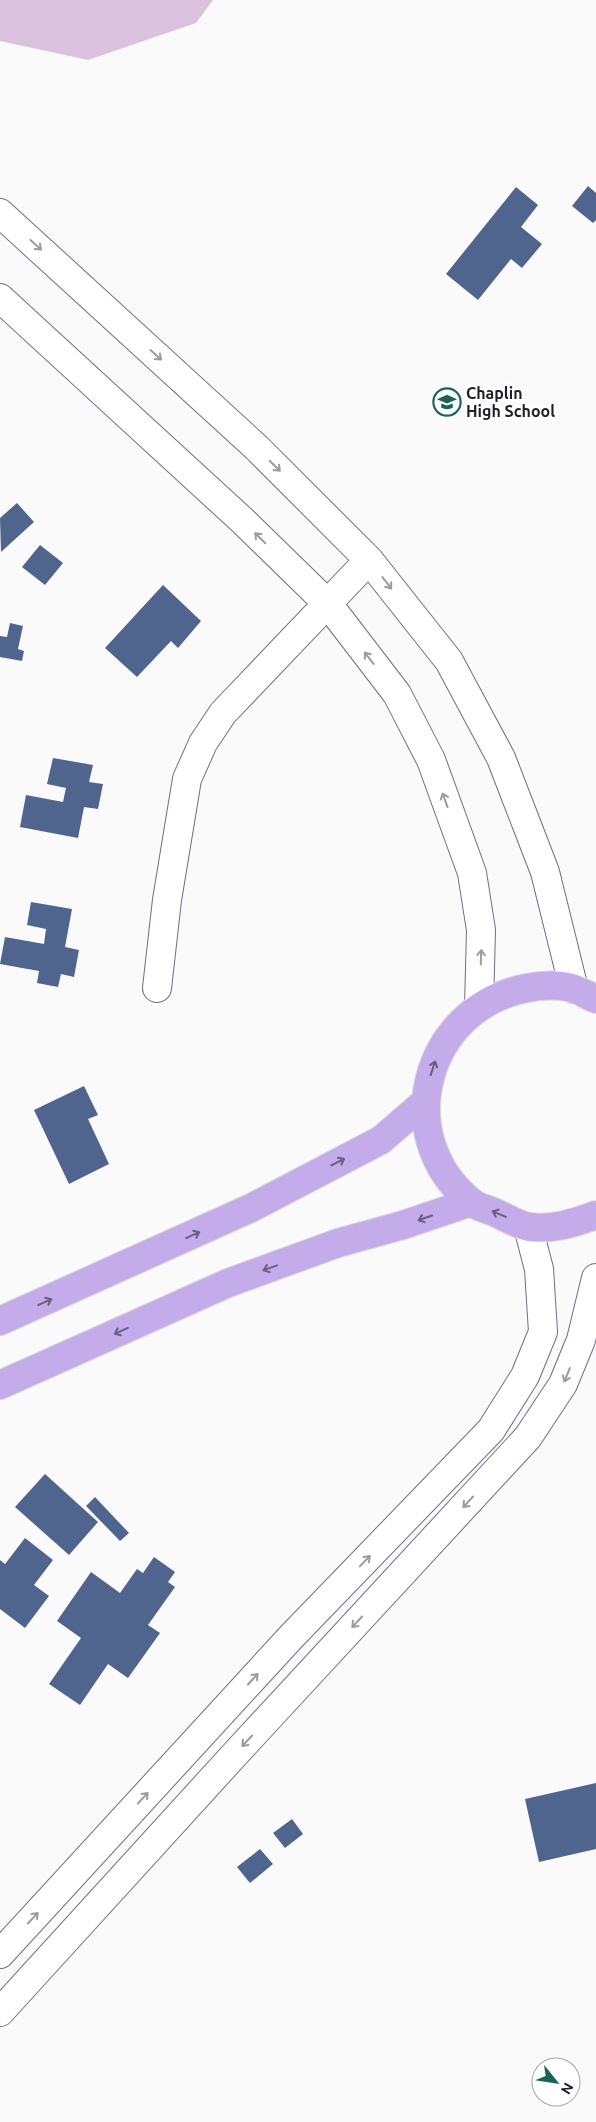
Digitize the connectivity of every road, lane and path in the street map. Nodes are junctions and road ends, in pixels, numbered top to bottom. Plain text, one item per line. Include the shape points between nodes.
1 (0, 212) edge
2 (0, 298) edge
3 (369, 560) junction
4 (328, 604) junction
5 (156, 988) dead end
6 (585, 994) edge
7 (479, 1006) junction
8 (425, 1102) junction
9 (471, 1202) junction
10 (596, 1215) edge
11 (528, 1227) junction
12 (596, 1278) edge
13 (0, 1321) edge
14 (543, 1332) junction
15 (581, 1340) junction
16 (0, 1385) edge
17 (291, 1638) junction
18 (319, 1663) junction
19 (0, 1954) edge
20 (0, 2012) edge

1 -> 3 street via 257,448
4 -> 2 street via 244,522
3 - 4 street
3 -> 6 street via 449,661 502,758 545,872
4 - 5 street via 223,713 203,743 188,779
7 -> 4 street via 481,930 472,873 431,760 397,694
6 - 7 highway via 541,986 509,992
8 -> 7 highway via 432,1065 446,1040
8 - 9 highway via 429,1140 445,1174
13 -> 8 highway via 251,1208 381,1140
11 -> 9 highway
9 -> 16 highway via 338,1243 228,1283
10 - 11 highway via 567,1226
11 - 14 street via 539,1269
12 - 15 street
14 - 15 street
17 -> 14 street via 491,1430 525,1376
15 -> 18 street via 563,1384 528,1437
17 - 18 street
19 -> 17 street
18 -> 20 street

